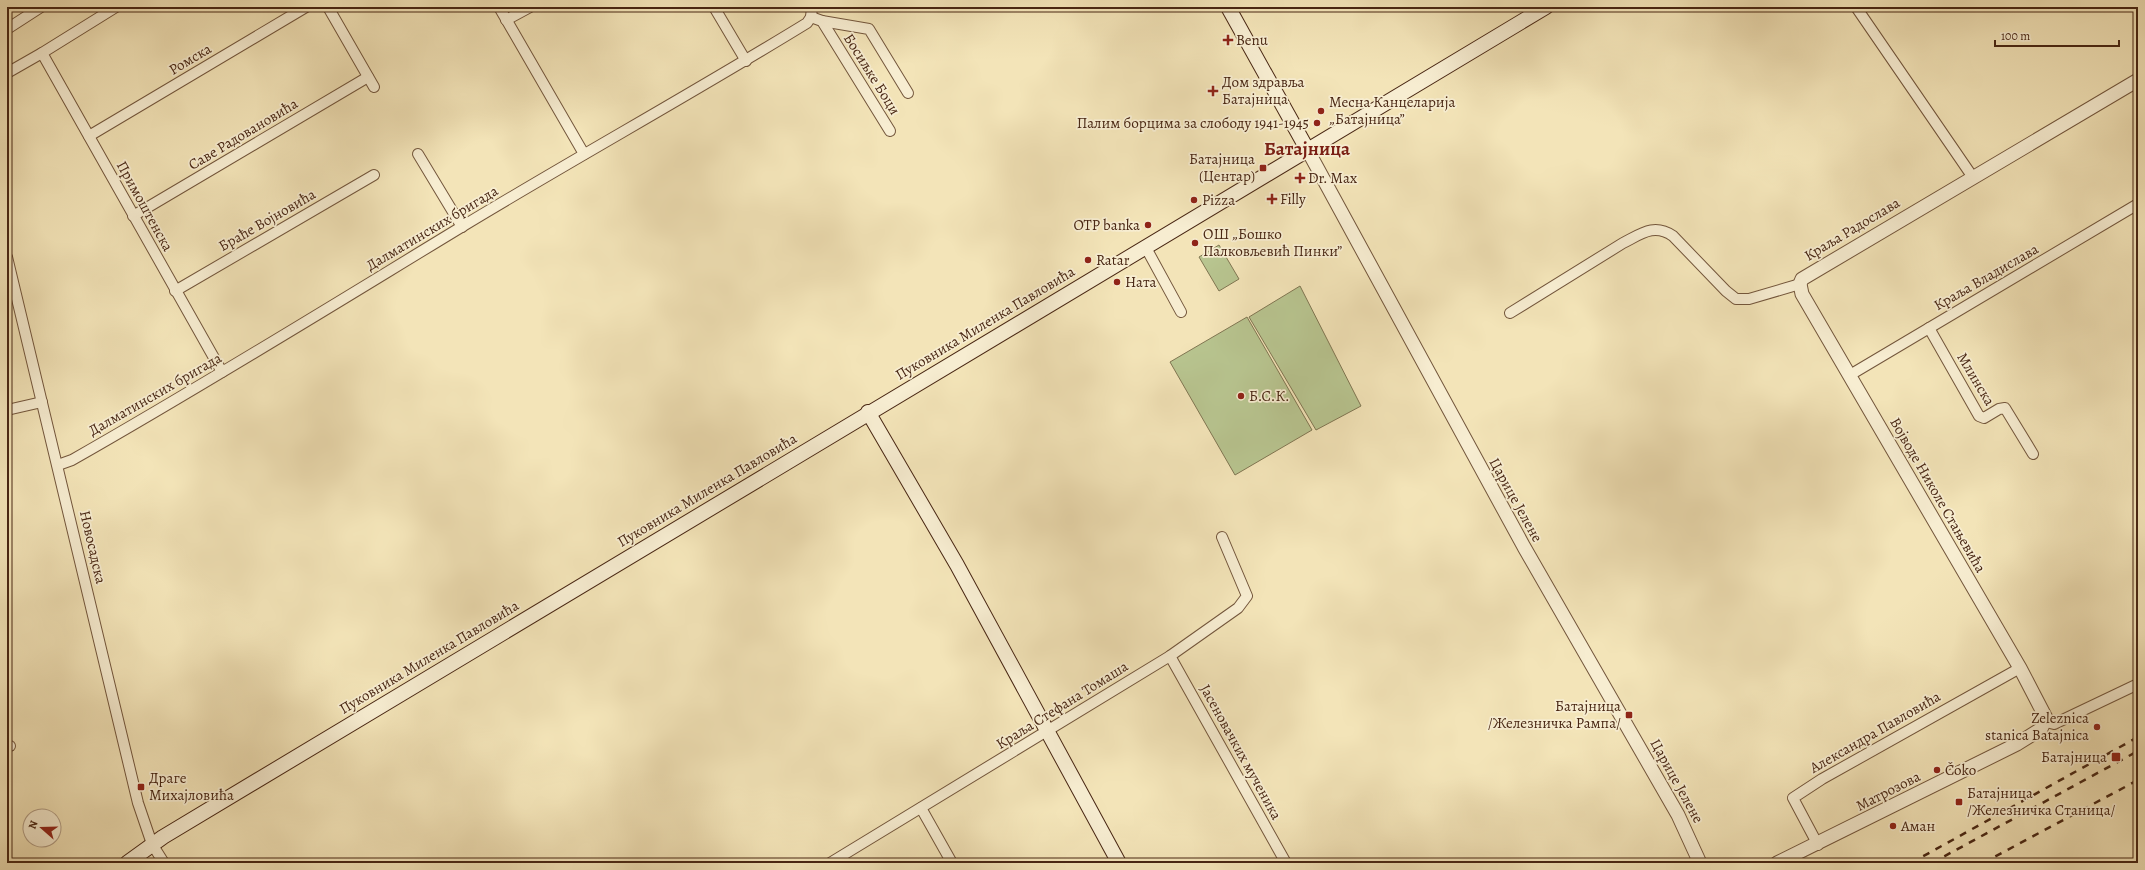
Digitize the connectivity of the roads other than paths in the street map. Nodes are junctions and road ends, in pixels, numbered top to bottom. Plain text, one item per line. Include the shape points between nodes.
1 (41, 7) edge
2 (116, 7) edge
3 (306, 7) edge
4 (328, 7) edge
5 (499, 7) edge
6 (530, 7) edge
7 (714, 7) edge
8 (1228, 7) edge
9 (1546, 7) edge
10 (1856, 7) edge
11 (812, 11) edge
12 (506, 20) junction
13 (822, 21) junction
14 (7, 29) edge
15 (42, 53) junction
16 (746, 61) junction
17 (7, 73) edge
18 (368, 77) junction
19 (2138, 80) edge
20 (374, 87) dead end
21 (908, 93) dead end
22 (890, 131) dead end
23 (89, 136) junction
24 (1307, 149) junction
25 (418, 154) dead end
26 (584, 154) junction
27 (374, 175) dead end
28 (1972, 176) junction
29 (2138, 204) edge
30 (133, 216) junction
31 (462, 227) junction
32 (1145, 246) junction
33 (8, 263) edge
34 (1800, 284) junction
35 (175, 291) junction
36 (1181, 312) dead end
37 (1510, 313) dead end
38 (1929, 328) junction
39 (222, 372) junction
40 (1850, 375) junction
41 (42, 402) junction
42 (7, 410) edge
43 (868, 412) junction
44 (2033, 454) dead end
45 (58, 465) junction
46 (1222, 537) dead end
47 (1170, 656) junction
48 (2020, 668) junction
49 (2138, 684) edge
50 (2046, 722) junction
51 (1048, 731) junction
52 (922, 808) junction
53 (152, 844) junction
54 (1818, 844) junction
55 (127, 863) edge
56 (164, 863) edge
57 (830, 863) edge
58 (952, 863) edge
59 (1119, 863) edge
60 (1286, 863) edge
61 (1700, 863) edge
62 (1778, 863) edge

1 - 14 street
2 - 15 street
3 - 23 street, Ромска
4 - 18 street
5 - 12 street
6 - 12 street
7 - 16 street
8 - 24 main road
9 - 24 main road, Пуковника Миленка Павловића
10 - 28 street
11 - 13 street
11 - 16 street, Далматинских бригада via 807,23
12 - 26 street
13 - 21 street via 869,29
13 - 22 street, Босиљке Боци
15 - 17 street
15 - 23 street, Примоштенска
16 - 26 street, Далматинских бригада
18 - 20 street
18 - 30 street, Саве Радовановића
19 - 28 street, Краља Радослава
23 - 30 street, Примоштенска
24 - 32 main road, Пуковника Миленка Павловића
24 - 61 street, Царице Јелене via 1524,547 1678,815
25 - 31 street
26 - 31 street, Далматинских бригада
27 - 35 street, Браће Војновића
28 - 34 street, Краља Радослава via 1807,275
29 - 38 street, Краља Владислава
30 - 35 street, Примоштенска
31 - 39 street, Далматинских бригада
32 - 36 street
32 - 43 main road, Пуковника Миленка Павловића
33 - 41 street, Новосадска
34 - 37 street, Краља Радослава via 1749,299 1736,299 1673,236 1664,230 1654,230 1623,243
34 - 40 street, Војводе Николе Стањевића via 1802,294
35 - 39 street, Примоштенска
38 - 40 street, Краља Владислава
38 - 44 street, Млинска via 1979,416 1984,418 2005,408
39 - 45 street, Далматинских бригада via 78,456
40 - 48 street, Војводе Николе Стањевића
41 - 42 street
41 - 45 street, Новосадска
43 - 51 main road via 957,565
43 - 53 main road, Пуковника Миленка Павловића
45 - 53 street, Новосадска via 138,803
46 - 47 street, Краља Стефана Томаша via 1247,596 1244,602
47 - 51 street, Краља Стефана Томаша
47 - 60 street, Јасеновачких мученика
48 - 50 street, Војводе Николе Стањевића via 2045,713
48 - 54 street, Александра Павловића via 1822,779 1793,798
49 - 50 street via 2054,724
50 - 54 street, Матрозова via 2041,729 2017,744
51 - 52 street, Краља Стефана Томаша
51 - 59 main road
52 - 57 street, Краља Стефана Томаша
52 - 58 street
53 - 55 main road, Пуковника Миленка Павловића
53 - 56 street
54 - 62 street, Матрозова

